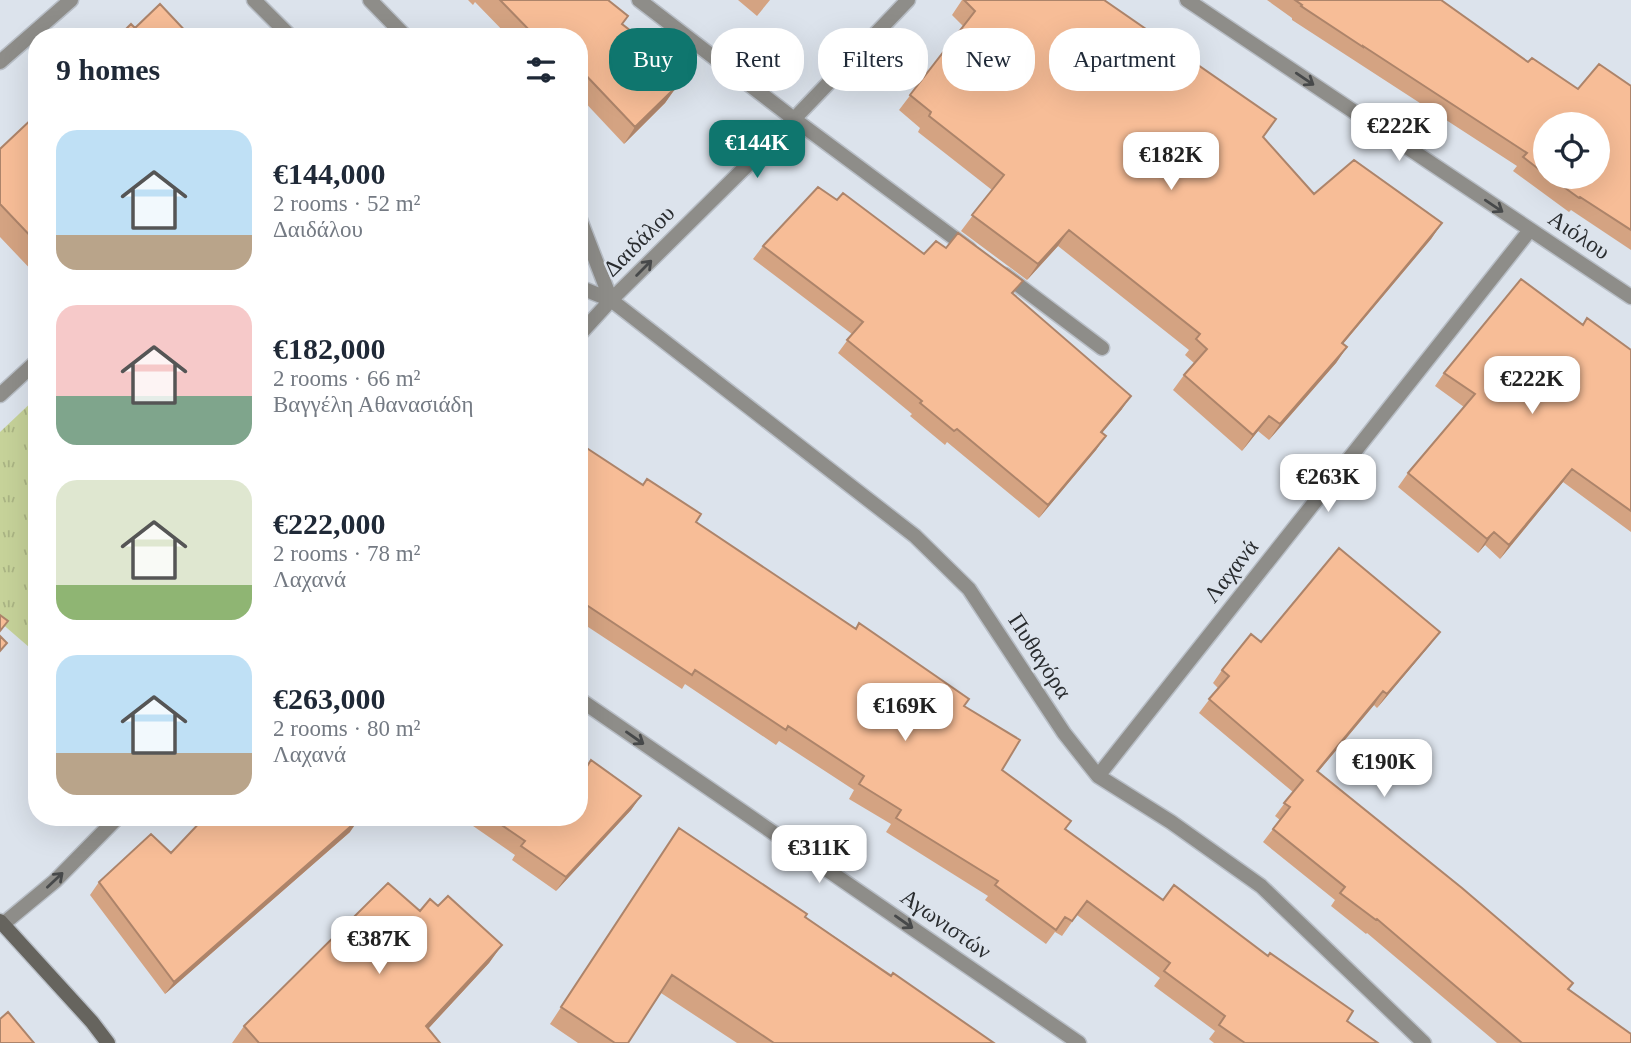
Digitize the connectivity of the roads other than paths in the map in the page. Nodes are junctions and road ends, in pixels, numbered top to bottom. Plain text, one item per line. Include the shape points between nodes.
1 (71, 0) edge
2 (254, 0) edge
3 (370, 0) edge
4 (639, 0) edge
5 (908, 0) edge
6 (1187, 0) edge
7 (39, 28) edge
8 (282, 28) edge
9 (397, 28) edge
10 (28, 38) edge
11 (0, 62) edge
12 (794, 118) junction
13 (1530, 230) junction
14 (588, 240) edge
15 (588, 291) edge
16 (1631, 297) edge
17 (611, 300) junction
18 (588, 325) edge
19 (1102, 348) dead end
20 (28, 369) edge
21 (0, 395) edge
22 (588, 705) edge
23 (1098, 776) junction
24 (109, 826) edge
25 (1, 923) edge
26 (108, 1043) edge
27 (1079, 1043) edge
28 (1424, 1043) edge

1 - 7 street
2 - 8 street
3 - 9 street
4 - 12 street
5 - 12 street, Δαιδάλου
6 -> 13 street, Αιόλου
10 - 11 street
17 -> 12 street, Δαιδάλου
12 - 19 street
13 - 16 street, Αιόλου
13 - 23 street, Λαχανά
14 - 17 street
15 - 17 street, Πυθαγόρα
17 - 18 street, Δαιδάλου
17 - 23 street, Πυθαγόρα via 915,536 969,589 1064,733
20 - 21 street
22 -> 27 street, Αγωνιστών
23 - 28 street, Πυθαγόρα via 1261,886
25 -> 24 street via 55,881
25 - 26 street

